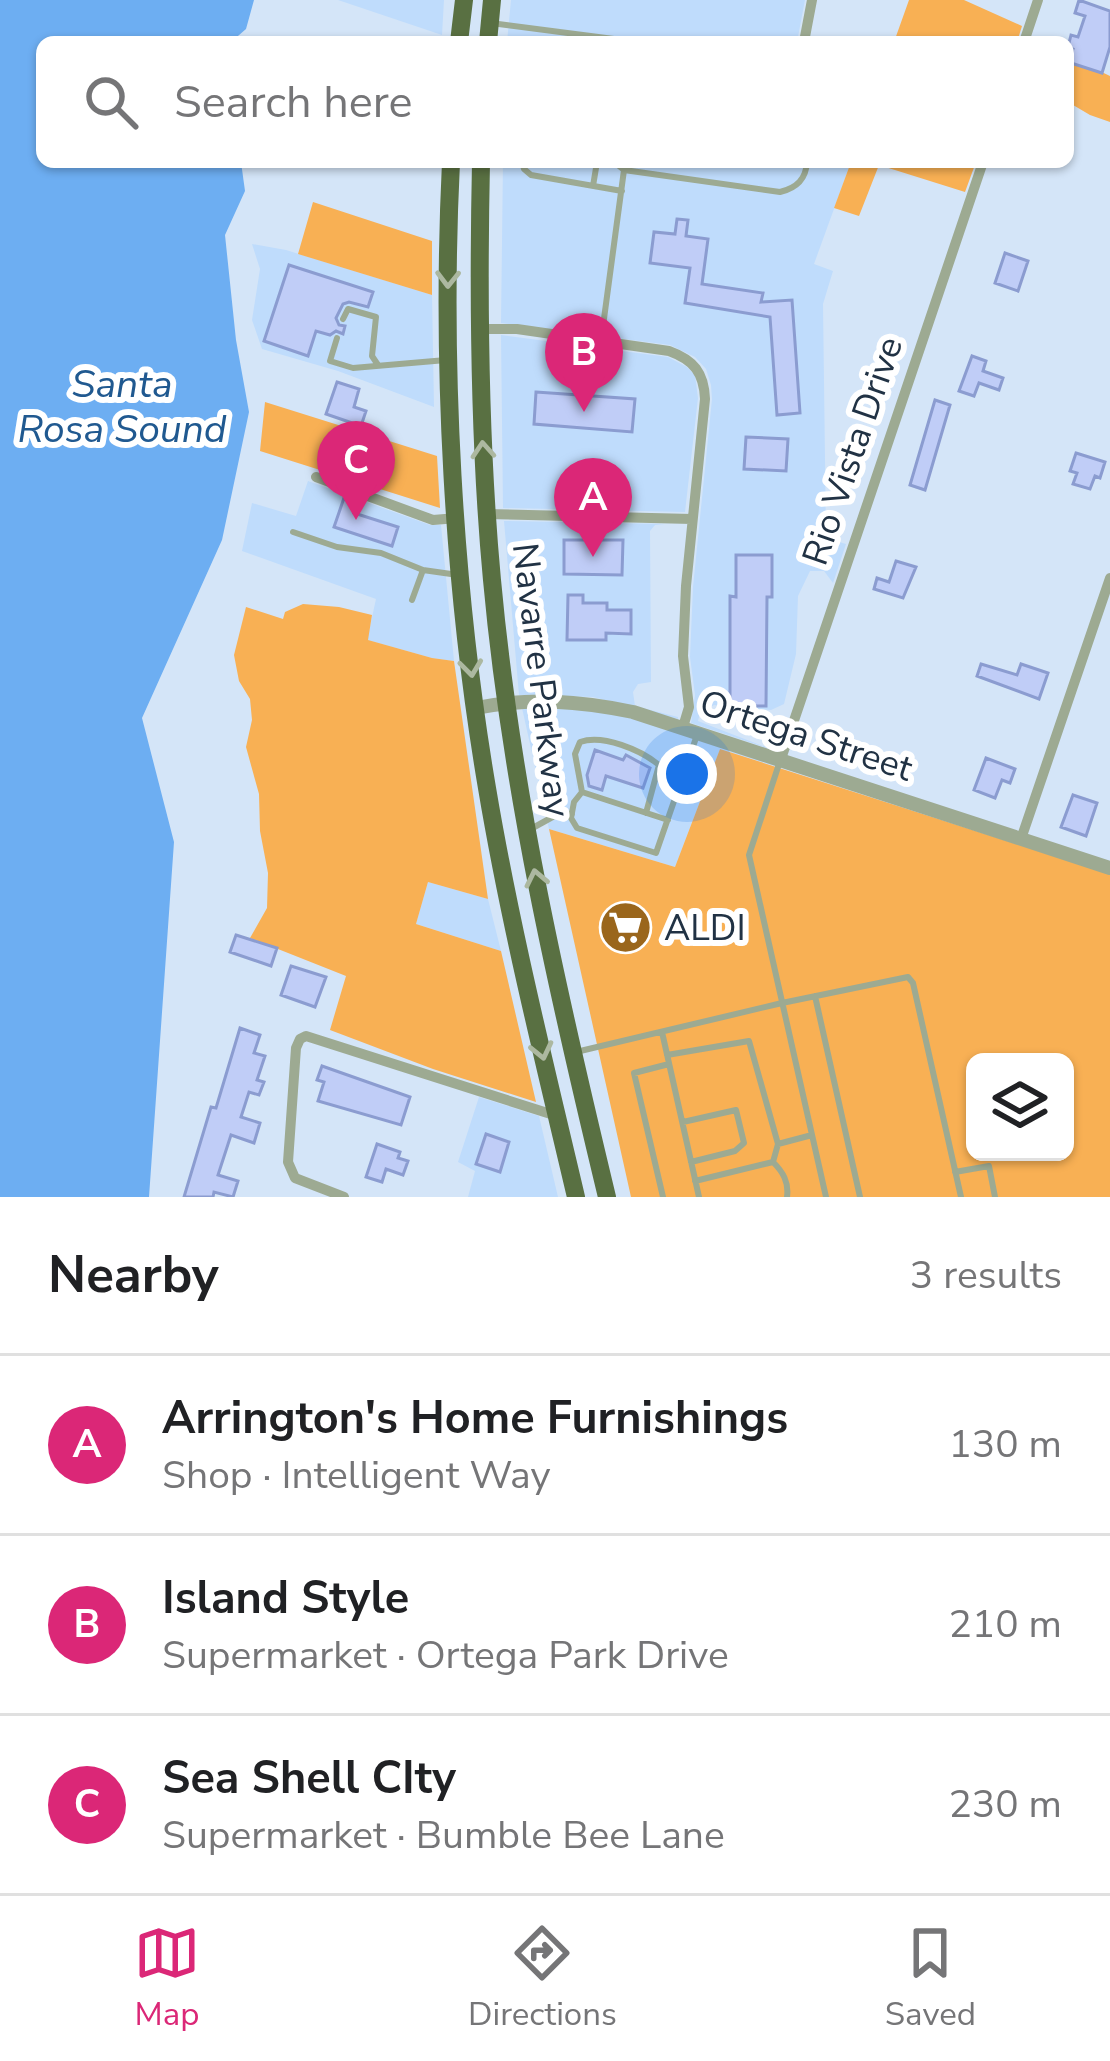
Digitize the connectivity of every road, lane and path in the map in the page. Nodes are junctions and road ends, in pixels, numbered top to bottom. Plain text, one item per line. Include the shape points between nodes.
1 (464, 0) edge
2 (492, 0) edge
3 (812, 0) edge
4 (1038, 0) edge
5 (489, 32) edge
6 (460, 36) edge
7 (548, 36) edge
8 (806, 36) edge
9 (1026, 36) edge
10 (451, 168) edge
11 (482, 168) edge
12 (524, 168) edge
13 (596, 168) edge
14 (622, 168) edge
15 (805, 168) edge
16 (981, 168) edge
17 (624, 170) junction
18 (593, 186) junction
19 (622, 190) junction
20 (343, 319) dead end
21 (478, 329) junction
22 (337, 338) dead end
23 (602, 341) junction
24 (450, 359) junction
25 (381, 367) junction
26 (316, 477) dead end
27 (487, 514) junction
28 (457, 518) junction
29 (692, 519) junction
30 (293, 532) dead end
31 (423, 570) junction
32 (461, 575) junction
33 (1110, 578) edge
34 (412, 600) dead end
35 (506, 702) junction
36 (476, 708) junction
37 (690, 729) junction
38 (781, 759) junction
39 (582, 792) junction
40 (646, 813) junction
41 (572, 814) junction
42 (668, 820) junction
43 (526, 832) junction
44 (1021, 839) junction
45 (1110, 868) edge
46 (815, 996) junction
47 (782, 1003) junction
48 (662, 1032) junction
49 (573, 1053) junction
50 (668, 1060) junction
51 (557, 1116) junction
52 (682, 1123) junction
53 (812, 1135) junction
54 (778, 1144) junction
55 (691, 1162) junction
56 (773, 1162) junction
57 (955, 1172) junction
58 (695, 1181) junction
59 (344, 1197) edge
60 (576, 1197) edge
61 (608, 1197) edge
62 (663, 1197) edge
63 (699, 1197) edge
64 (787, 1197) edge
65 (826, 1197) edge
66 (860, 1197) edge
67 (961, 1197) edge
68 (995, 1197) edge

1 - 6 highway
2 - 5 highway
3 - 8 street
4 - 9 street
5 - 7 lane
10 -> 24 highway, Navarre Parkway
11 - 21 highway, Navarre Parkway
12 - 18 lane
13 - 18 lane
14 - 17 lane
15 - 17 lane via 801,182 780,192
16 - 38 street, Rio Vista Drive
17 - 19 lane
18 - 19 lane
19 - 23 lane
20 - 25 lane via 347,308 376,317 372,356
21 - 23 street
27 -> 21 highway, Navarre Parkway
22 - 25 lane via 330,361
23 - 29 street via 669,351 701,373
24 - 25 lane
24 - 28 highway, Navarre Parkway
26 - 28 street via 433,520
27 - 29 street
27 - 35 highway, Navarre Parkway
28 - 32 highway, Navarre Parkway
29 - 37 street via 683,656
30 - 31 lane
31 - 32 lane
31 - 34 lane
32 -> 36 highway, Navarre Parkway
33 - 44 street
35 - 36 street, Ortega Street
35 - 37 street, Ortega Street via 592,704
35 - 43 highway, Navarre Parkway
36 -> 51 highway, Navarre Parkway
37 - 38 street, Ortega Street
37 - 42 lane
38 - 44 street, Ortega Street
38 - 47 lane via 749,855
39 - 40 lane
39 - 40 lane via 580,742 606,741 659,765
39 - 41 lane
40 - 42 lane
41 - 42 lane via 577,828 656,853
41 - 43 lane
49 -> 43 highway, Navarre Parkway
44 - 45 street, Ortega Street
46 - 47 lane
46 - 57 lane via 913,982
46 - 66 lane
47 - 48 lane
47 - 53 lane
48 - 49 lane
48 - 50 lane
49 - 61 highway, Navarre Parkway
50 - 52 lane
50 - 54 lane via 749,1040
50 - 62 lane via 634,1073
51 - 59 street via 306,1036 296,1048 288,1162 295,1178
51 - 60 highway, Navarre Parkway
52 - 55 lane
52 - 55 lane via 736,1109 744,1143
53 - 54 lane
53 - 65 lane
54 - 56 lane
55 - 58 lane
56 - 58 lane
56 - 64 lane
57 - 67 lane
57 - 68 lane via 989,1166
58 - 63 lane

